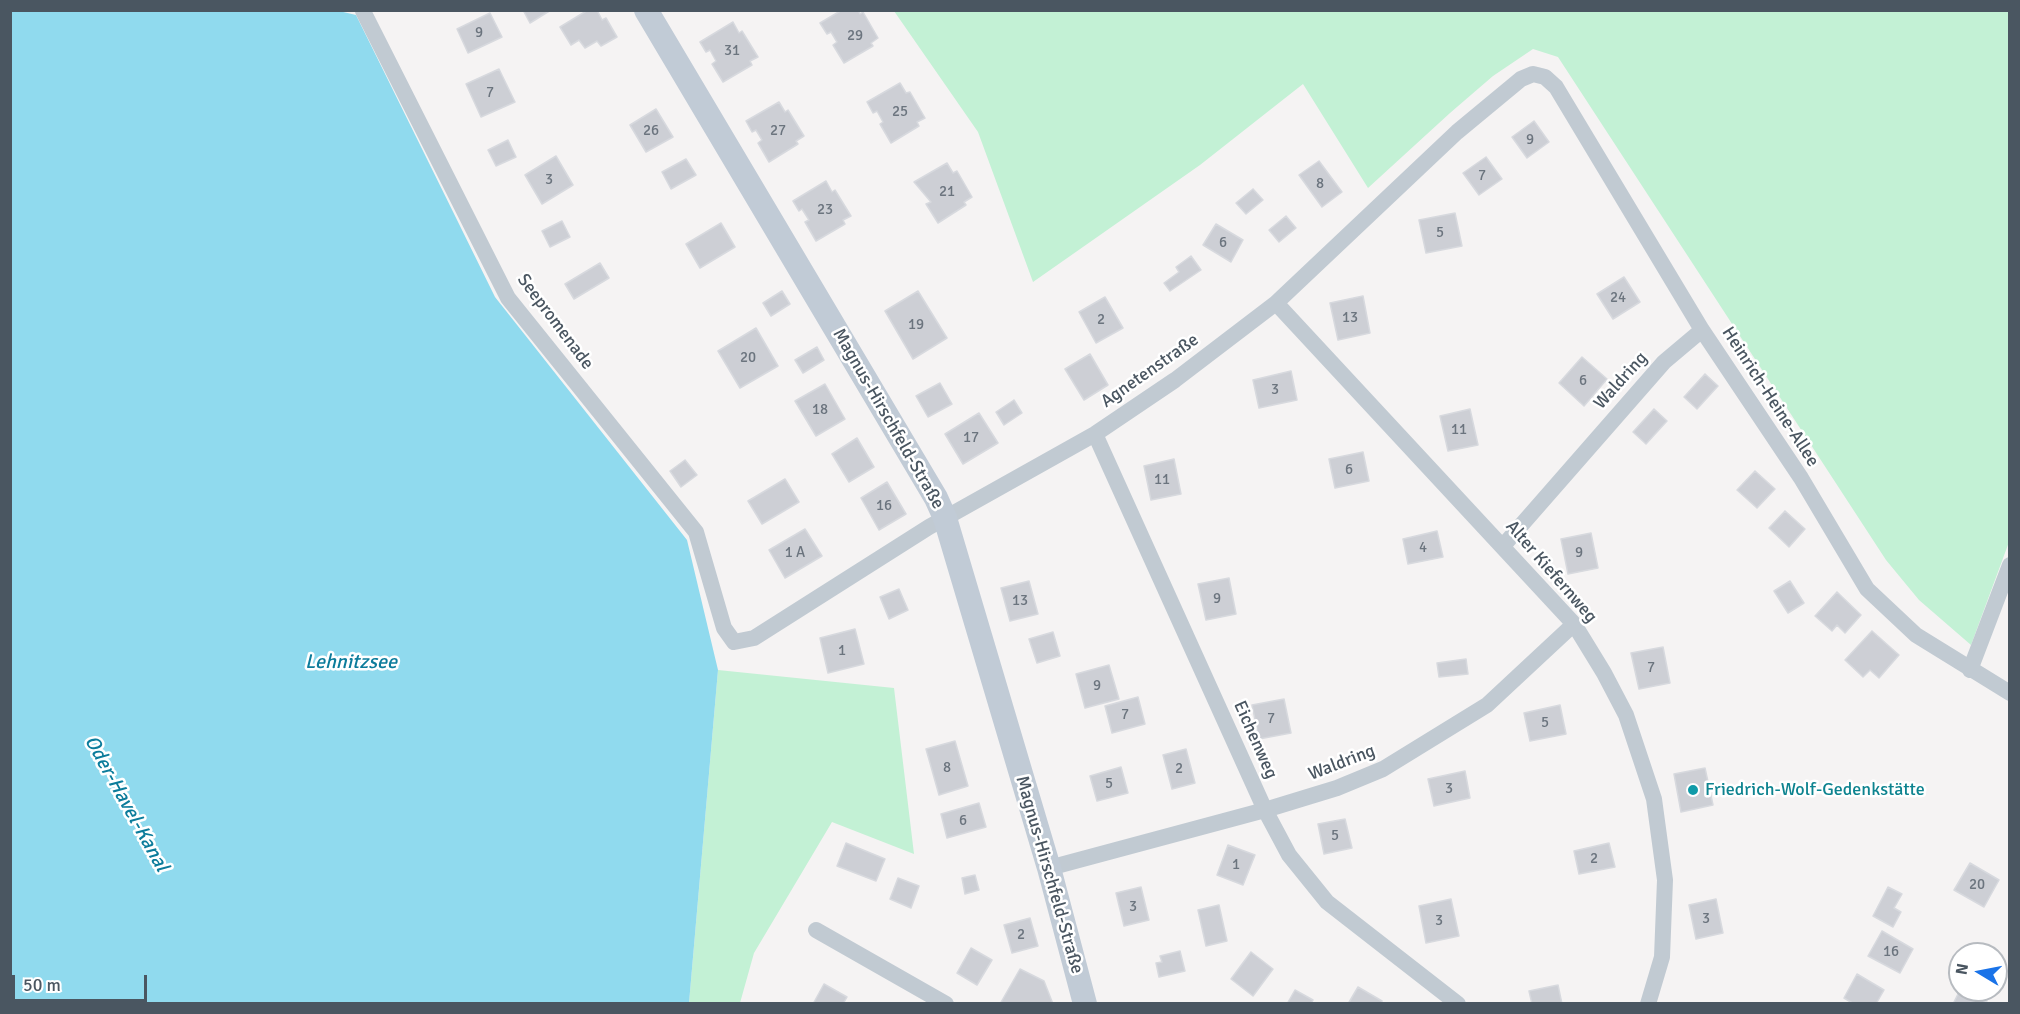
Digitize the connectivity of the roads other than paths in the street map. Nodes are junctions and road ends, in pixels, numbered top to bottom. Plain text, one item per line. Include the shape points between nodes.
1 (646, 10) edge
2 (363, 11) edge
3 (1545, 77) joint
4 (1275, 303) junction
5 (1702, 330) junction
6 (1095, 434) junction
7 (945, 518) junction
8 (1503, 546) junction
9 (2010, 565) edge
10 (1574, 624) junction
11 (734, 642) joint
12 (1970, 670) junction
13 (2010, 693) edge
14 (1265, 810) junction
15 (1049, 868) junction
16 (816, 930) dead end
17 (946, 1004) edge
18 (1085, 1004) edge
19 (1458, 1004) edge
20 (1648, 1004) edge

1 - 7 street, Magnus-Hirschfeld-Straße
2 - 11 street, Seepromenade via 508,298 696,532 724,628
3 - 4 street, Agnetenstraße via 1521,79 1457,132
3 - 5 street, Heinrich-Heine-Allee via 1556,87
4 - 6 street, Agnetenstraße via 1175,380
4 - 8 street, Alter Kiefernweg
5 - 8 street, Waldring via 1664,362
5 - 12 street, Heinrich-Heine-Allee via 1801,478 1867,589 1916,635
6 - 7 street, Agnetenstraße
6 - 14 street, Eichenweg
7 - 11 street, Agnetenstraße via 754,638
7 - 15 street, Magnus-Hirschfeld-Straße
8 - 10 street, Alter Kiefernweg
9 - 12 street
10 - 14 street, Waldring via 1487,705 1442,735 1383,769 1338,788
10 - 20 street, Alter Kiefernweg via 1626,715 1654,799 1665,891 1662,957
12 - 13 street, Heinrich-Heine-Allee
14 - 15 street, Waldring
14 - 19 street, Eichenweg via 1289,855 1327,902
15 - 18 street, Magnus-Hirschfeld-Straße
16 - 17 street

